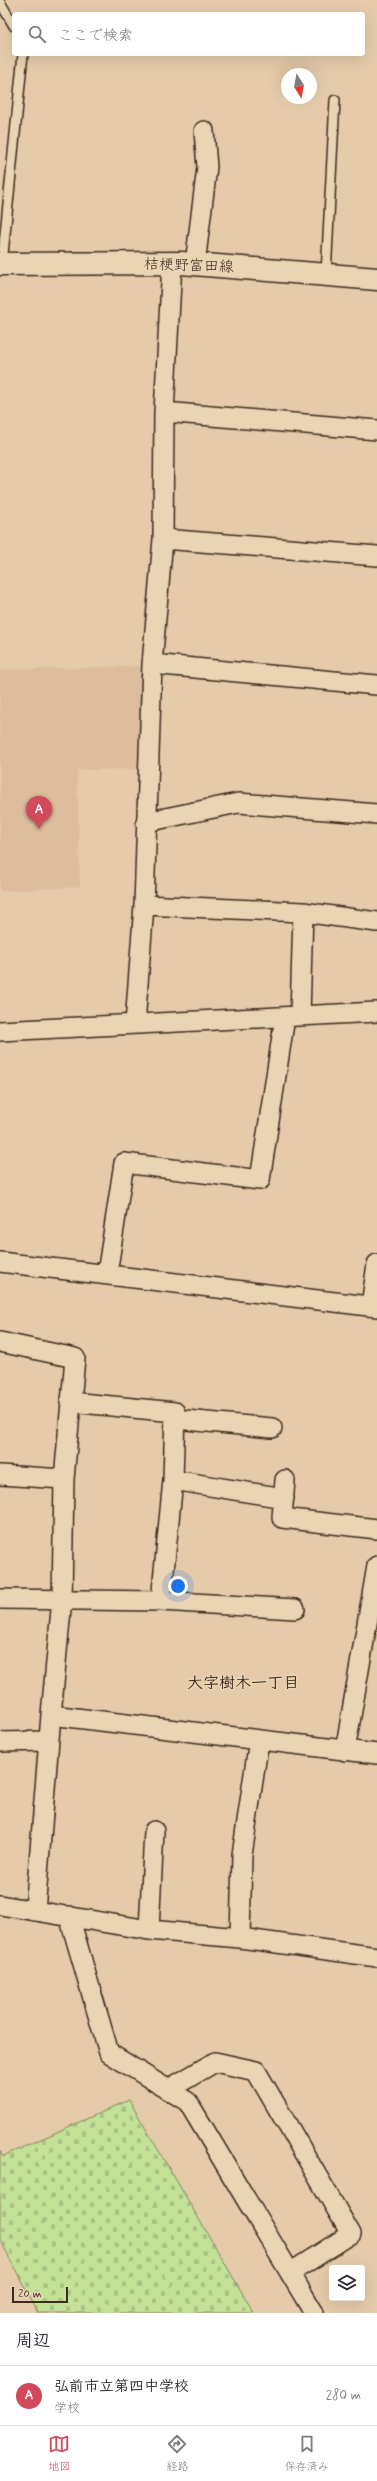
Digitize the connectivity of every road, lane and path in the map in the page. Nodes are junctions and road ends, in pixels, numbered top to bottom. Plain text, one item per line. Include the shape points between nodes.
1 (0, 2) edge
2 (12, 23) edge
3 (23, 56) edge
4 (335, 100) dead end
5 (204, 131) dead end
6 (172, 263) junction
7 (1, 264) edge
8 (195, 264) junction
9 (326, 275) junction
10 (377, 279) edge
11 (164, 412) junction
12 (377, 430) edge
13 (163, 539) junction
14 (377, 556) edge
15 (152, 664) junction
16 (377, 685) edge
17 (377, 814) edge
18 (146, 822) junction
19 (144, 905) junction
20 (303, 912) junction
21 (377, 922) edge
22 (377, 1012) edge
23 (292, 1016) junction
24 (134, 1024) junction
25 (0, 1031) edge
26 (0, 1262) edge
27 (377, 1264) edge
28 (107, 1274) junction
29 (374, 1306) edge
30 (0, 1342) edge
31 (70, 1402) junction
32 (175, 1419) junction
33 (272, 1428) dead end
34 (0, 1475) edge
35 (64, 1479) junction
36 (173, 1480) junction
37 (377, 1529) edge
38 (377, 1566) edge
39 (0, 1599) edge
40 (62, 1599) junction
41 (161, 1601) junction
42 (296, 1609) dead end
43 (51, 1714) junction
44 (259, 1740) junction
45 (47, 1741) junction
46 (0, 1742) edge
47 (345, 1751) junction
48 (377, 1754) edge
49 (154, 1831) dead end
50 (0, 1905) edge
51 (35, 1910) junction
52 (69, 1916) junction
53 (149, 1930) junction
54 (240, 1938) junction
55 (377, 1957) edge
56 (169, 2089) junction
57 (290, 2273) junction
58 (314, 2313) edge

1 - 2 lane
3 - 7 lane
4 - 9 lane
5 - 8 street via 207,166
6 - 7 main road, 桔梗野富田線
6 - 8 main road, 桔梗野富田線
6 - 11 street
8 - 9 main road, 桔梗野富田線
9 - 10 main road, 桔梗野富田線
11 - 12 street
11 - 13 street
13 - 14 street
13 - 15 street
15 - 16 street
15 - 18 street
17 - 18 street via 238,803
18 - 19 street
19 - 20 street
19 - 24 street
20 - 21 street
20 - 23 street
22 - 23 street
23 - 24 street
23 - 28 street via 260,1180 124,1163
24 - 25 street
26 - 28 street
27 - 29 street
28 - 29 street
30 - 31 street via 75,1358
31 - 32 street via 175,1412
31 - 35 street
32 - 33 street
32 - 36 street
34 - 35 street
35 - 40 street
36 - 37 street via 284,1489 282,1518
36 - 41 street
38 - 47 street
39 - 40 street
40 - 41 street
40 - 43 street
41 - 42 street
43 - 44 street
43 - 45 street
44 - 47 street
44 - 54 street via 242,1855
45 - 46 street
45 - 51 street
47 - 48 street
49 - 53 street
50 - 51 street
51 - 52 street
52 - 53 street
52 - 56 street via 109,2053
53 - 54 street
54 - 55 street
56 - 57 street via 188,2102
56 - 57 street via 214,2062 256,2071 351,2234
57 - 58 street

